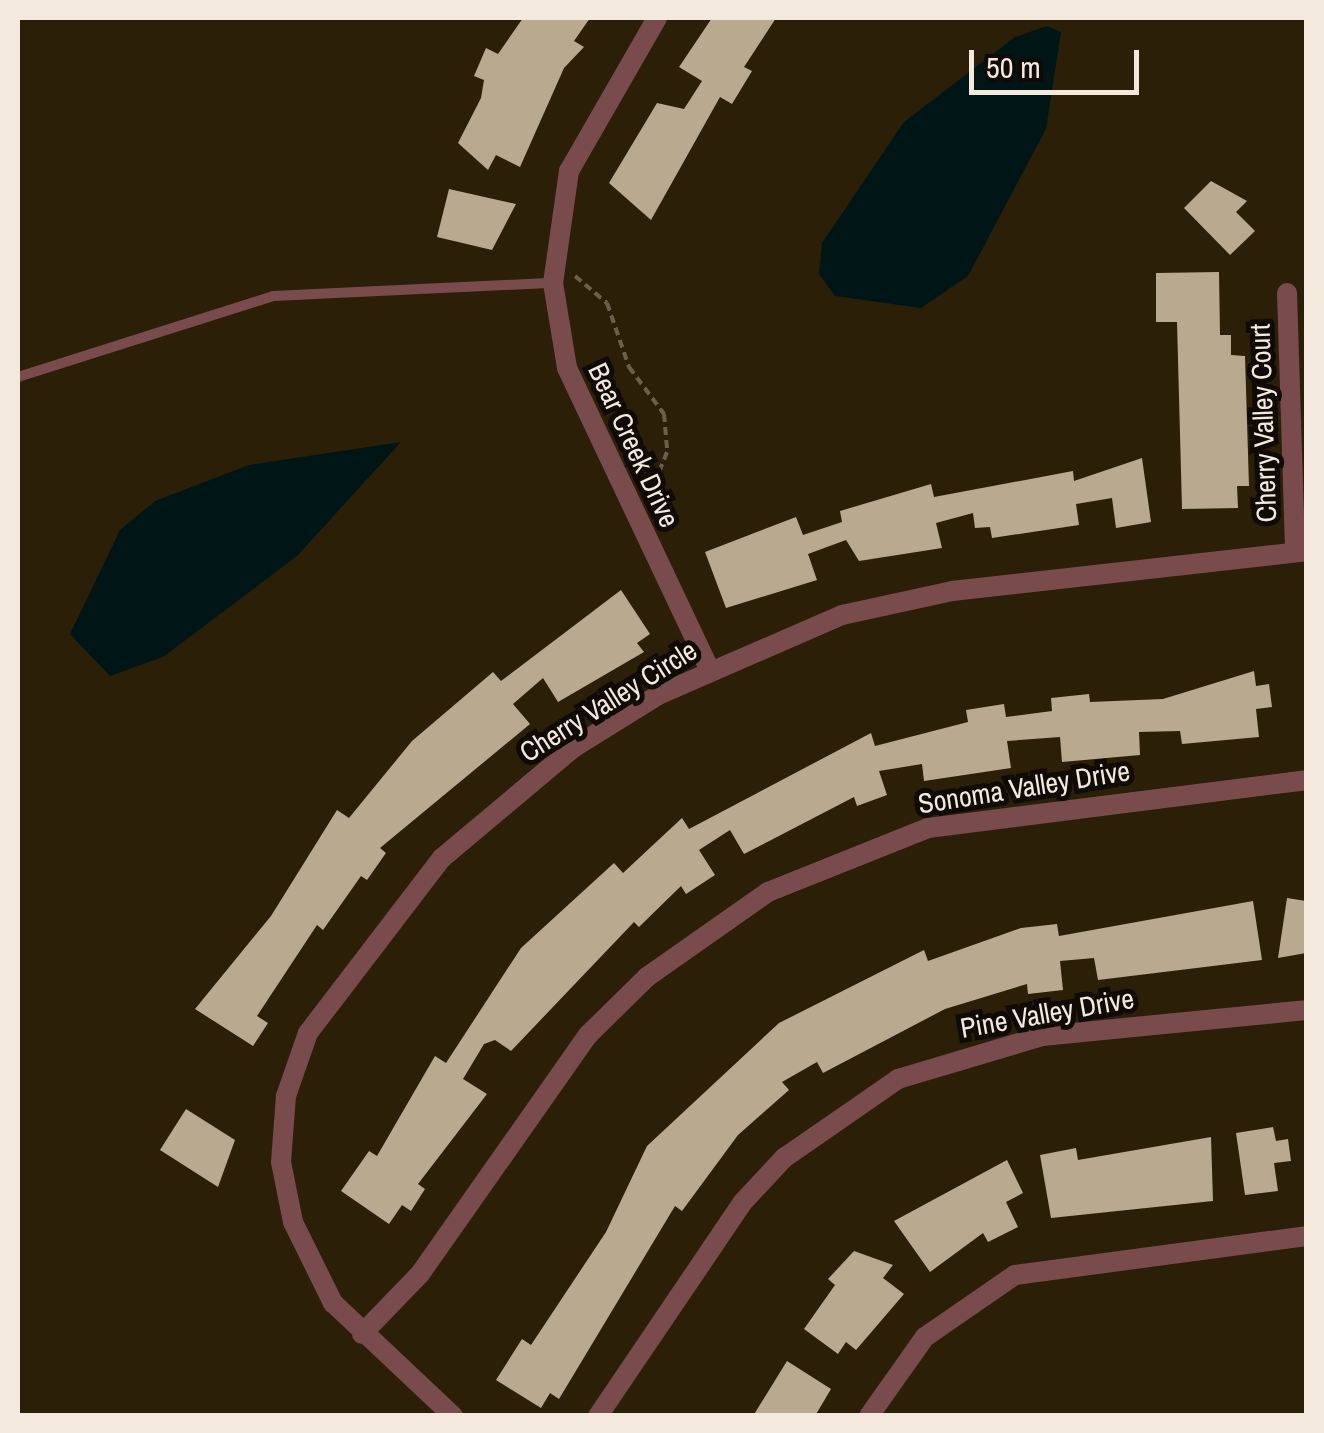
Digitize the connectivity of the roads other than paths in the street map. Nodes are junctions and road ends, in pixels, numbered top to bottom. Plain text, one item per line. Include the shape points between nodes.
1 (657, 18) edge
2 (553, 283) junction
3 (1287, 294) dead end
4 (18, 376) edge
5 (1301, 551) edge
6 (710, 668) junction
7 (1306, 780) edge
8 (1306, 1010) edge
9 (1306, 1236) edge
10 (362, 1334) junction
11 (453, 1416) edge
12 (598, 1416) edge
13 (869, 1416) edge

1 - 2 street, Bear Creek Drive via 569,172
2 - 4 lane via 273,296
2 - 6 street, Bear Creek Drive via 567,368
3 - 5 street, Cherry Valley Court
5 - 6 street, Cherry Valley Circle via 952,591 842,615
6 - 10 street, Cherry Valley Circle via 573,748 507,799 400,904 308,1033 286,1096 281,1162 310,1265
7 - 10 street, Sonoma Valley Drive via 928,828 768,892 647,977 588,1035 420,1274
8 - 12 street, Pine Valley Drive via 1042,1036 898,1079 784,1158 742,1202
9 - 13 street via 1075,1260 1014,1276 926,1337
10 - 11 street, Cherry Valley Circle

